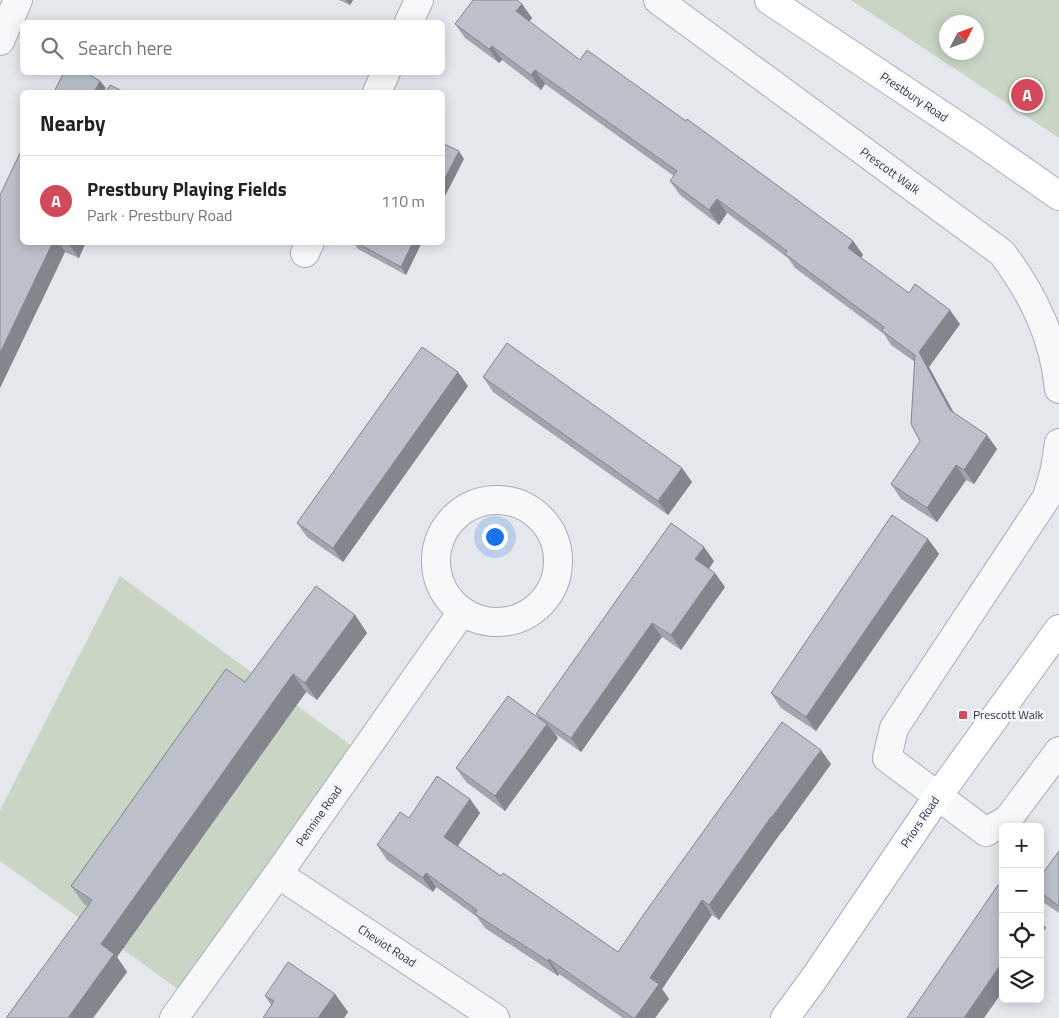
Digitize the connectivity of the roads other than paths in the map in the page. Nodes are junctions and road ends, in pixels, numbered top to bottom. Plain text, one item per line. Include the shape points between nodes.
1 (18, 0) edge
2 (419, 0) edge
3 (658, 0) edge
4 (769, 0) edge
5 (410, 20) edge
6 (0, 41) edge
7 (385, 75) edge
8 (379, 90) edge
9 (1059, 196) edge
10 (1059, 389) edge
11 (1059, 443) edge
12 (462, 612) junction
13 (1059, 629) edge
14 (1059, 751) edge
15 (938, 796) junction
16 (278, 874) junction
17 (174, 1018) edge
18 (495, 1018) edge
19 (785, 1018) edge

1 - 6 street
2 - 5 street
3 - 10 street, Prescott Walk via 1002,253 1029,292 1042,319 1052,348
4 - 9 main road, Prestbury Road
7 - 8 street
11 - 15 street via 1047,497 894,728 887,758
12 - 12 street via 440,584 437,547 444,530 456,516 489,500 507,500 539,516 557,546 559,564 555,582 546,599 525,616 497,623 479,620
12 - 16 street, Pennine Road
13 - 15 main road, Priors Road
14 - 15 street via 1008,820 986,832
15 - 19 main road, Priors Road
16 - 17 street, Pennine Road
16 - 18 street, Cheviot Road

